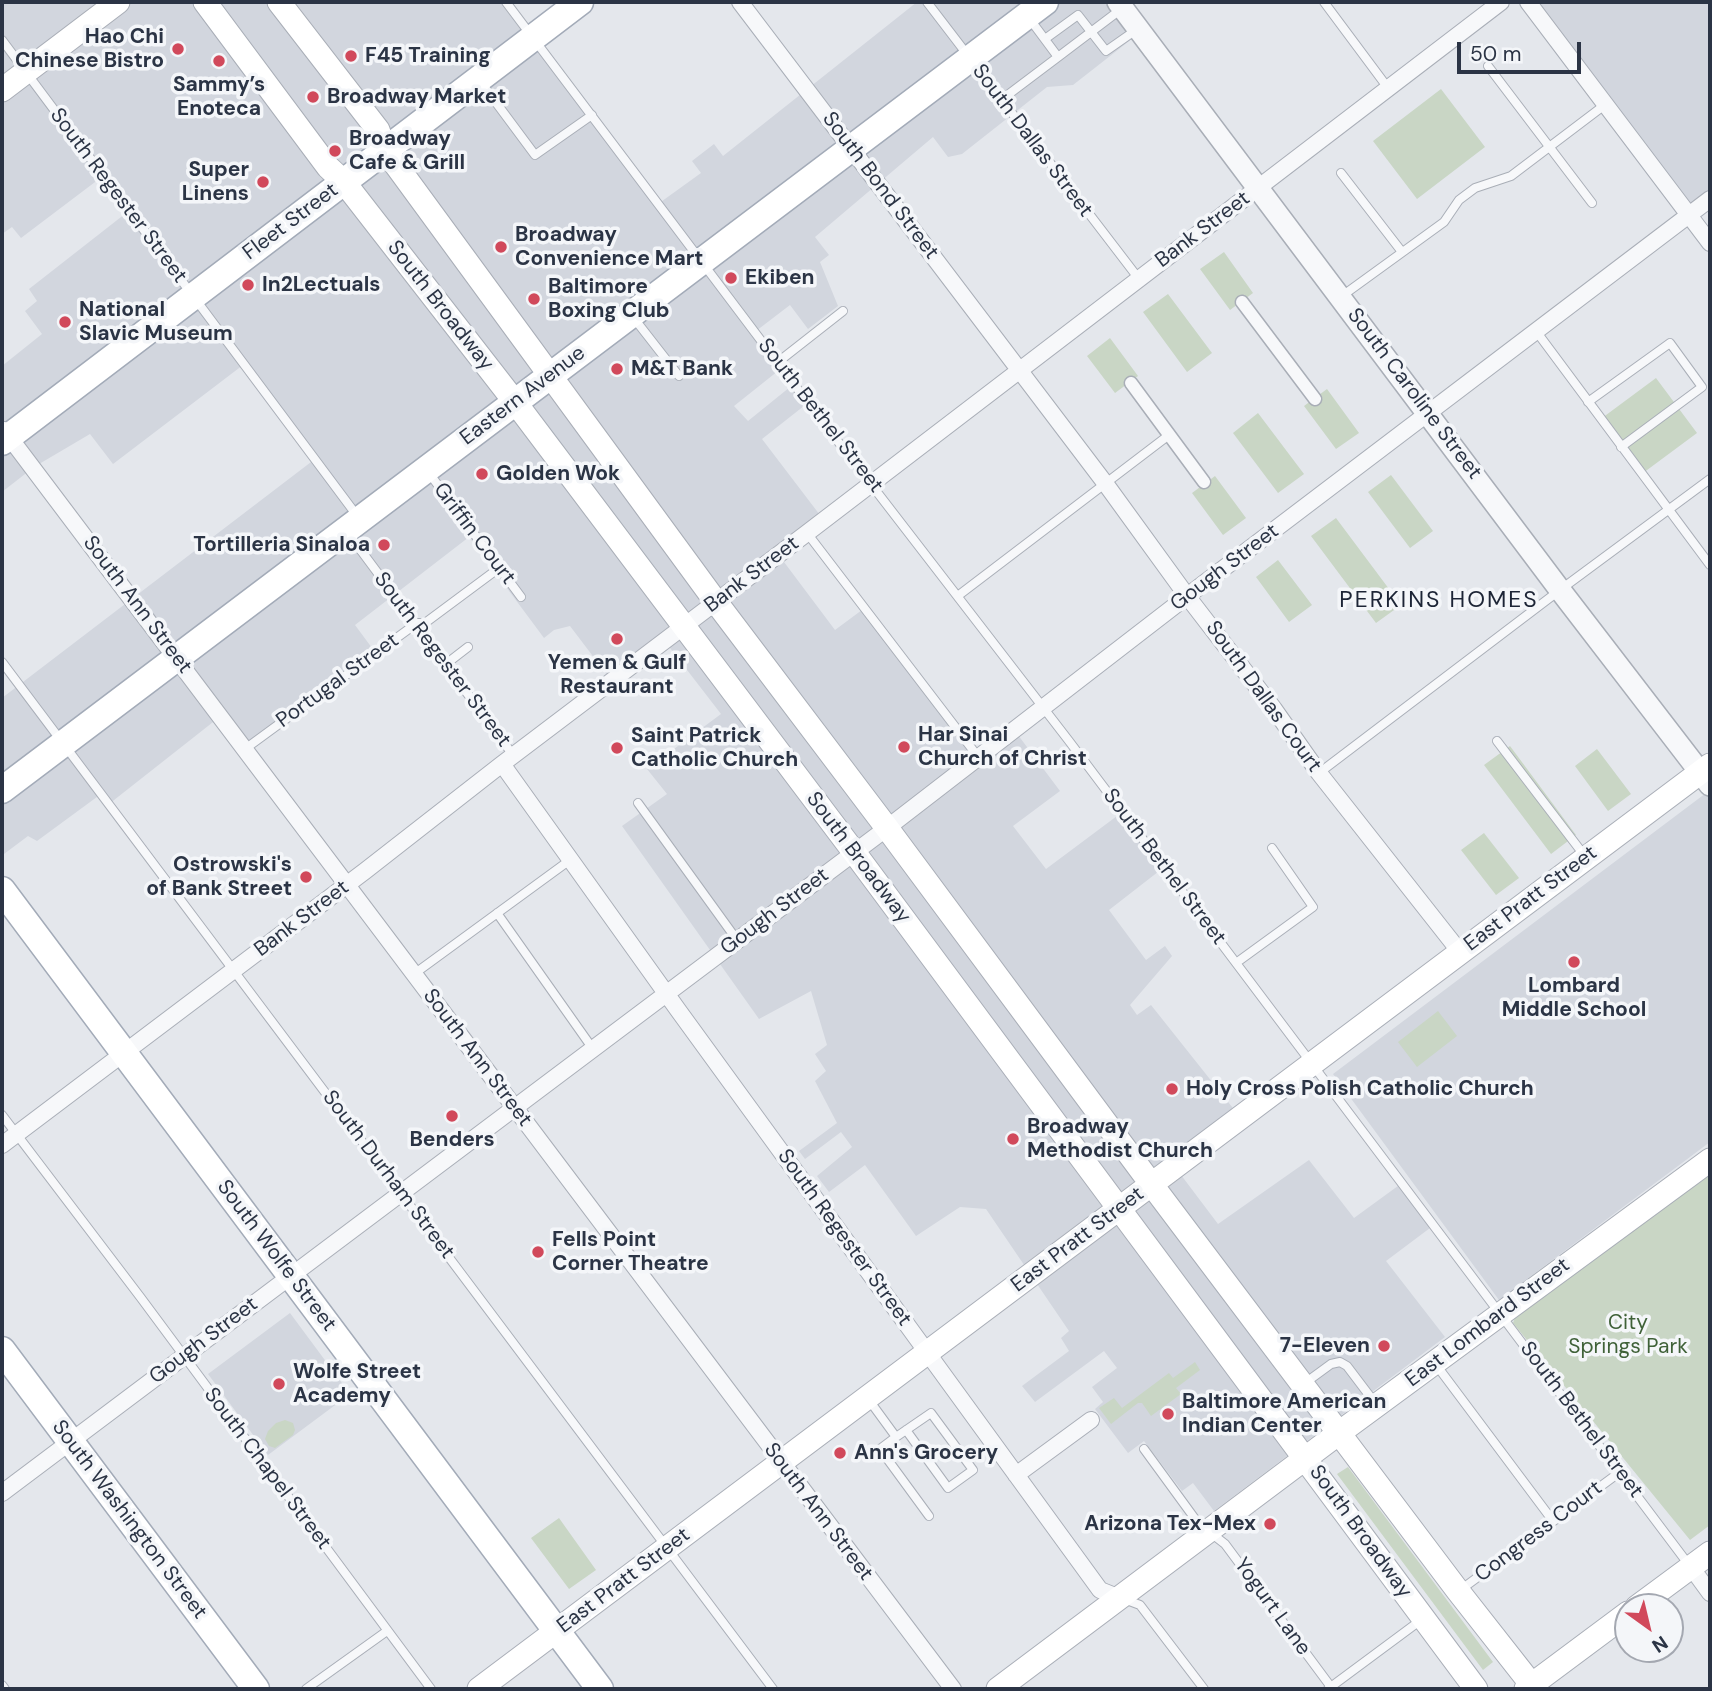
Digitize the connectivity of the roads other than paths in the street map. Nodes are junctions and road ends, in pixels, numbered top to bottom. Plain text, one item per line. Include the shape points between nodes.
1 (118, 2) edge
2 (205, 2) edge
3 (279, 2) edge
4 (506, 2) edge
5 (580, 2) edge
6 (740, 2) edge
7 (927, 2) edge
8 (1324, 2) edge
9 (1501, 2) edge
10 (1528, 2) edge
11 (1120, 5) edge
12 (1036, 9) edge
13 (1138, 28) junction
14 (1091, 33) junction
15 (533, 37) junction
16 (1045, 39) junction
17 (2, 40) edge
18 (1058, 57) junction
19 (969, 58) junction
20 (1488, 66) dead end
21 (25, 72) junction
22 (478, 79) junction
23 (1388, 88) junction
24 (2, 90) edge
25 (1001, 100) junction
26 (1606, 104) junction
27 (592, 115) junction
28 (1549, 146) junction
29 (850, 148) junction
30 (385, 150) junction
31 (1341, 173) dead end
32 (344, 182) junction
33 (1259, 188) junction
34 (1710, 199) edge
35 (1592, 203) dead end
36 (1689, 215) junction
37 (1710, 243) edge
38 (1402, 253) junction
39 (701, 261) junction
40 (1139, 279) junction
41 (194, 296) junction
42 (1341, 297) junction
43 (1242, 302) dead end
44 (842, 311) dead end
45 (631, 314) junction
46 (1536, 331) junction
47 (778, 362) junction
48 (1020, 370) junction
49 (550, 376) junction
50 (679, 376) dead end
51 (1131, 383) dead end
52 (1315, 399) dead end
53 (515, 402) junction
54 (1588, 402) junction
55 (1428, 413) junction
56 (4, 435) edge
57 (1169, 435) junction
58 (1621, 447) junction
59 (426, 470) junction
60 (1710, 479) edge
61 (1204, 482) dead end
62 (1105, 483) junction
63 (872, 484) junction
64 (1668, 511) junction
65 (353, 526) junction
66 (807, 533) junction
67 (1710, 565) edge
68 (499, 568) junction
69 (1560, 590) junction
70 (959, 595) junction
71 (1187, 596) junction
72 (521, 597) dead end
73 (716, 602) junction
74 (416, 623) junction
75 (684, 626) junction
76 (468, 647) dead end
77 (177, 658) junction
78 (2, 662) edge
79 (446, 664) junction
80 (1043, 707) junction
81 (1497, 741) dead end
82 (63, 744) junction
83 (245, 749) junction
84 (979, 758) junction
85 (507, 760) junction
86 (1319, 773) junction
87 (1707, 774) edge
88 (2, 790) edge
89 (638, 803) dead end
90 (887, 828) junction
91 (1272, 848) dead end
92 (854, 852) junction
93 (1586, 858) junction
94 (570, 860) junction
95 (347, 884) junction
96 (2, 890) edge
97 (496, 913) junction
98 (737, 940) junction
99 (1460, 952) junction
100 (1236, 962) junction
101 (234, 969) junction
102 (414, 974) junction
103 (666, 994) junction
104 (593, 1049) junction
105 (125, 1053) junction
106 (1311, 1063) junction
107 (514, 1108) junction
108 (2, 1115) edge
109 (16, 1134) junction
110 (2, 1145) edge
111 (1710, 1160) edge
112 (1152, 1185) junction
113 (401, 1192) junction
114 (1119, 1209) junction
115 (290, 1276) junction
116 (1502, 1313) junction
117 (2, 1350) edge
118 (927, 1353) junction
119 (184, 1357) junction
120 (1435, 1363) junction
121 (1303, 1385) junction
122 (867, 1398) junction
123 (1377, 1406) junction
124 (1091, 1420) dead end
125 (906, 1430) junction
126 (1339, 1433) junction
127 (896, 1437) junction
128 (70, 1441) junction
129 (1143, 1449) dead end
130 (1306, 1458) junction
131 (780, 1463) junction
132 (1620, 1472) junction
133 (1016, 1475) junction
134 (2, 1493) edge
135 (929, 1516) dead end
136 (1553, 1521) junction
137 (1209, 1531) junction
138 (668, 1549) junction
139 (1710, 1553) edge
140 (1691, 1567) junction
141 (1458, 1591) junction
142 (1656, 1593) edge
143 (1710, 1593) edge
144 (1120, 1598) junction
145 (1424, 1618) junction
146 (1614, 1624) edge
147 (387, 1630) junction
148 (557, 1631) junction
149 (2, 1685) edge
150 (1330, 1688) edge
151 (1531, 1688) edge
152 (5, 1689) edge
153 (256, 1689) edge
154 (306, 1689) edge
155 (431, 1689) edge
156 (479, 1689) edge
157 (600, 1689) edge
158 (773, 1689) edge
159 (953, 1689) edge
160 (998, 1689) edge
161 (1205, 1689) edge
162 (1476, 1689) edge

1 - 21 main road
2 - 32 main road, South Broadway
3 - 30 main road, South Broadway via 378,131
4 - 15 lane, South Bethel Street
5 - 15 main road, Fleet Street
6 - 29 street, South Bond Street
7 - 19 lane, South Dallas Street
8 - 23 lane
9 - 23 street, Bank Street
10 - 26 street
11 - 13 street, South Caroline Street
11 - 14 lane
12 - 16 lane
12 - 19 main road, Eastern Avenue
13 - 14 lane via 1106,51
13 - 33 street, South Caroline Street
14 - 16 lane via 1078,15
14 - 18 lane
15 - 22 main road, Fleet Street
15 - 27 lane, South Bethel Street
16 - 18 lane
17 - 21 lane, South Regester Street
18 - 25 lane
19 - 25 lane, South Dallas Street
19 - 29 main road, Eastern Avenue
20 - 28 lane
21 - 24 main road
21 - 41 lane, South Regester Street
22 - 27 lane via 535,155
22 - 30 main road, Fleet Street
23 - 33 street, Bank Street
25 - 40 lane, South Dallas Street
26 - 28 lane
26 - 36 street
27 - 39 lane, South Bethel Street
28 - 35 lane
28 - 38 lane via 1510,176 1475,188 1459,200 1444,222
29 - 39 main road, Eastern Avenue
29 - 48 street, South Bond Street
30 - 32 main road, Fleet Street
30 - 49 main road, South Broadway
31 - 38 lane
32 - 41 main road, Fleet Street
32 - 53 main road, South Broadway
33 - 40 street, Bank Street
33 - 42 street, South Caroline Street
34 - 36 street, Gough Street
36 - 37 street
36 - 46 street, Gough Street
38 - 42 lane
39 - 45 main road, Eastern Avenue
39 - 47 lane, South Bethel Street
40 - 48 street, Bank Street
41 - 56 main road, Fleet Street
41 - 65 lane, South Regester Street
42 - 55 street, South Caroline Street
43 - 52 street
44 - 47 lane
45 - 49 main road, Eastern Avenue
45 - 50 lane
46 - 54 lane
46 - 55 street, Gough Street
47 - 63 lane, South Bethel Street
48 - 62 street, South Dallas Court
48 - 63 street, Bank Street
49 - 53 main road, Eastern Avenue
49 - 73 main road, South Broadway
51 - 57 street
53 - 59 main road, Eastern Avenue
53 - 75 main road, South Broadway
54 - 58 lane
54 - 58 lane via 1670,343 1702,387
55 - 69 street, South Caroline Street
55 - 71 street, Gough Street
56 - 77 street, South Ann Street
57 - 61 street
57 - 62 lane
58 - 64 lane
59 - 65 main road, Eastern Avenue
59 - 68 lane, Griffin Court
60 - 64 lane
62 - 70 lane
62 - 71 street, South Dallas Court
63 - 66 street, Bank Street
63 - 70 lane, South Bethel Street
64 - 67 lane
64 - 69 lane
65 - 74 lane, South Regester Street
65 - 77 main road, Eastern Avenue
66 - 73 street, Bank Street
66 - 84 lane
68 - 72 lane, Griffin Court
68 - 74 lane, Portugal Street via 425,623
69 - 86 lane
69 - 87 street, South Caroline Street
70 - 80 lane, South Bethel Street
71 - 80 street, Gough Street
71 - 86 street, South Dallas Court
73 - 75 street, Bank Street
73 - 90 main road, South Broadway
74 - 79 lane, South Regester Street
74 - 83 lane, Portugal Street
75 - 85 street, Bank Street
75 - 92 main road, South Broadway
76 - 79 lane
77 - 82 main road, Eastern Avenue
77 - 83 street, South Ann Street
78 - 82 lane, South Durham Street
79 - 85 lane, South Regester Street
80 - 84 street, Gough Street
80 - 100 lane, South Bethel Street
81 - 93 lane
82 - 88 main road, Eastern Avenue
82 - 101 lane, South Durham Street
83 - 95 street, South Ann Street
84 - 90 street, Gough Street
85 - 94 street, South Regester Street
85 - 95 street, Bank Street
86 - 99 street, South Dallas Court
87 - 93 main road, East Pratt Street
89 - 98 lane
90 - 92 street, Gough Street
90 - 112 main road, South Broadway
91 - 100 lane via 1313,907
92 - 98 street, Gough Street
92 - 114 main road, South Broadway
93 - 99 main road, East Pratt Street
94 - 97 lane
94 - 103 street, South Regester Street
95 - 101 street, Bank Street
95 - 102 street, South Ann Street
96 - 105 main road, South Wolfe Street
97 - 102 lane
97 - 104 lane
98 - 103 street, Gough Street
99 - 106 main road, East Pratt Street
100 - 106 lane, South Bethel Street
101 - 105 street, Bank Street
101 - 113 lane, South Durham Street
102 - 107 street, South Ann Street
103 - 104 street, Gough Street
103 - 118 street, South Regester Street
104 - 107 street, Gough Street
105 - 109 street, Bank Street
105 - 115 main road, South Wolfe Street
106 - 112 main road, East Pratt Street
106 - 116 lane, South Bethel Street
107 - 113 street, Gough Street
107 - 131 street, South Ann Street
108 - 109 lane, South Chapel Street
109 - 110 street, Bank Street
109 - 119 lane, South Chapel Street
111 - 116 main road, East Lombard Street
112 - 114 main road, East Pratt Street
112 - 121 main road, South Broadway
113 - 115 street, Gough Street
113 - 138 lane, South Durham Street
114 - 118 main road, East Pratt Street
114 - 130 main road, South Broadway
115 - 119 street, Gough Street
115 - 148 main road, South Wolfe Street
116 - 120 main road, East Lombard Street
116 - 132 lane, South Bethel Street
117 - 128 main road, South Washington Street
118 - 122 main road, East Pratt Street
118 - 133 street, South Regester Street
119 - 128 street, Gough Street
119 - 147 lane, South Chapel Street
120 - 123 main road, East Lombard Street
120 - 136 lane
121 - 123 lane via 1340,1362
121 - 126 main road, South Broadway
122 - 127 lane
122 - 131 main road, East Pratt Street
123 - 126 main road, East Lombard Street
124 - 133 street
125 - 125 lane via 931,1413 973,1470 948,1489
125 - 127 lane
126 - 130 main road, East Lombard Street
126 - 141 main road, South Broadway
127 - 135 lane via 880,1449
128 - 134 street, Gough Street
128 - 153 main road, South Washington Street
129 - 137 lane, Yogurt Lane via 1198,1523
130 - 137 main road, East Lombard Street
130 - 145 main road, South Broadway
131 - 138 main road, East Pratt Street
131 - 159 street, South Ann Street
132 - 136 lane, Congress Court
132 - 140 lane, South Bethel Street
133 - 144 street, South Regester Street via 1100,1590
136 - 141 lane, Congress Court
137 - 144 main road, East Lombard Street
137 - 150 lane, Yogurt Lane via 1226,1544
138 - 148 main road, East Pratt Street
138 - 158 lane, South Durham Street
139 - 140 main road
140 - 142 main road
140 - 143 street
141 - 151 main road, South Broadway
144 - 160 main road, East Lombard Street
144 - 161 lane, South Regester Street via 1140,1605
145 - 150 lane
145 - 162 main road, South Broadway
146 - 151 main road
147 - 154 lane
147 - 155 lane, South Chapel Street
148 - 156 main road, East Pratt Street
148 - 157 main road, South Wolfe Street
149 - 152 lane

